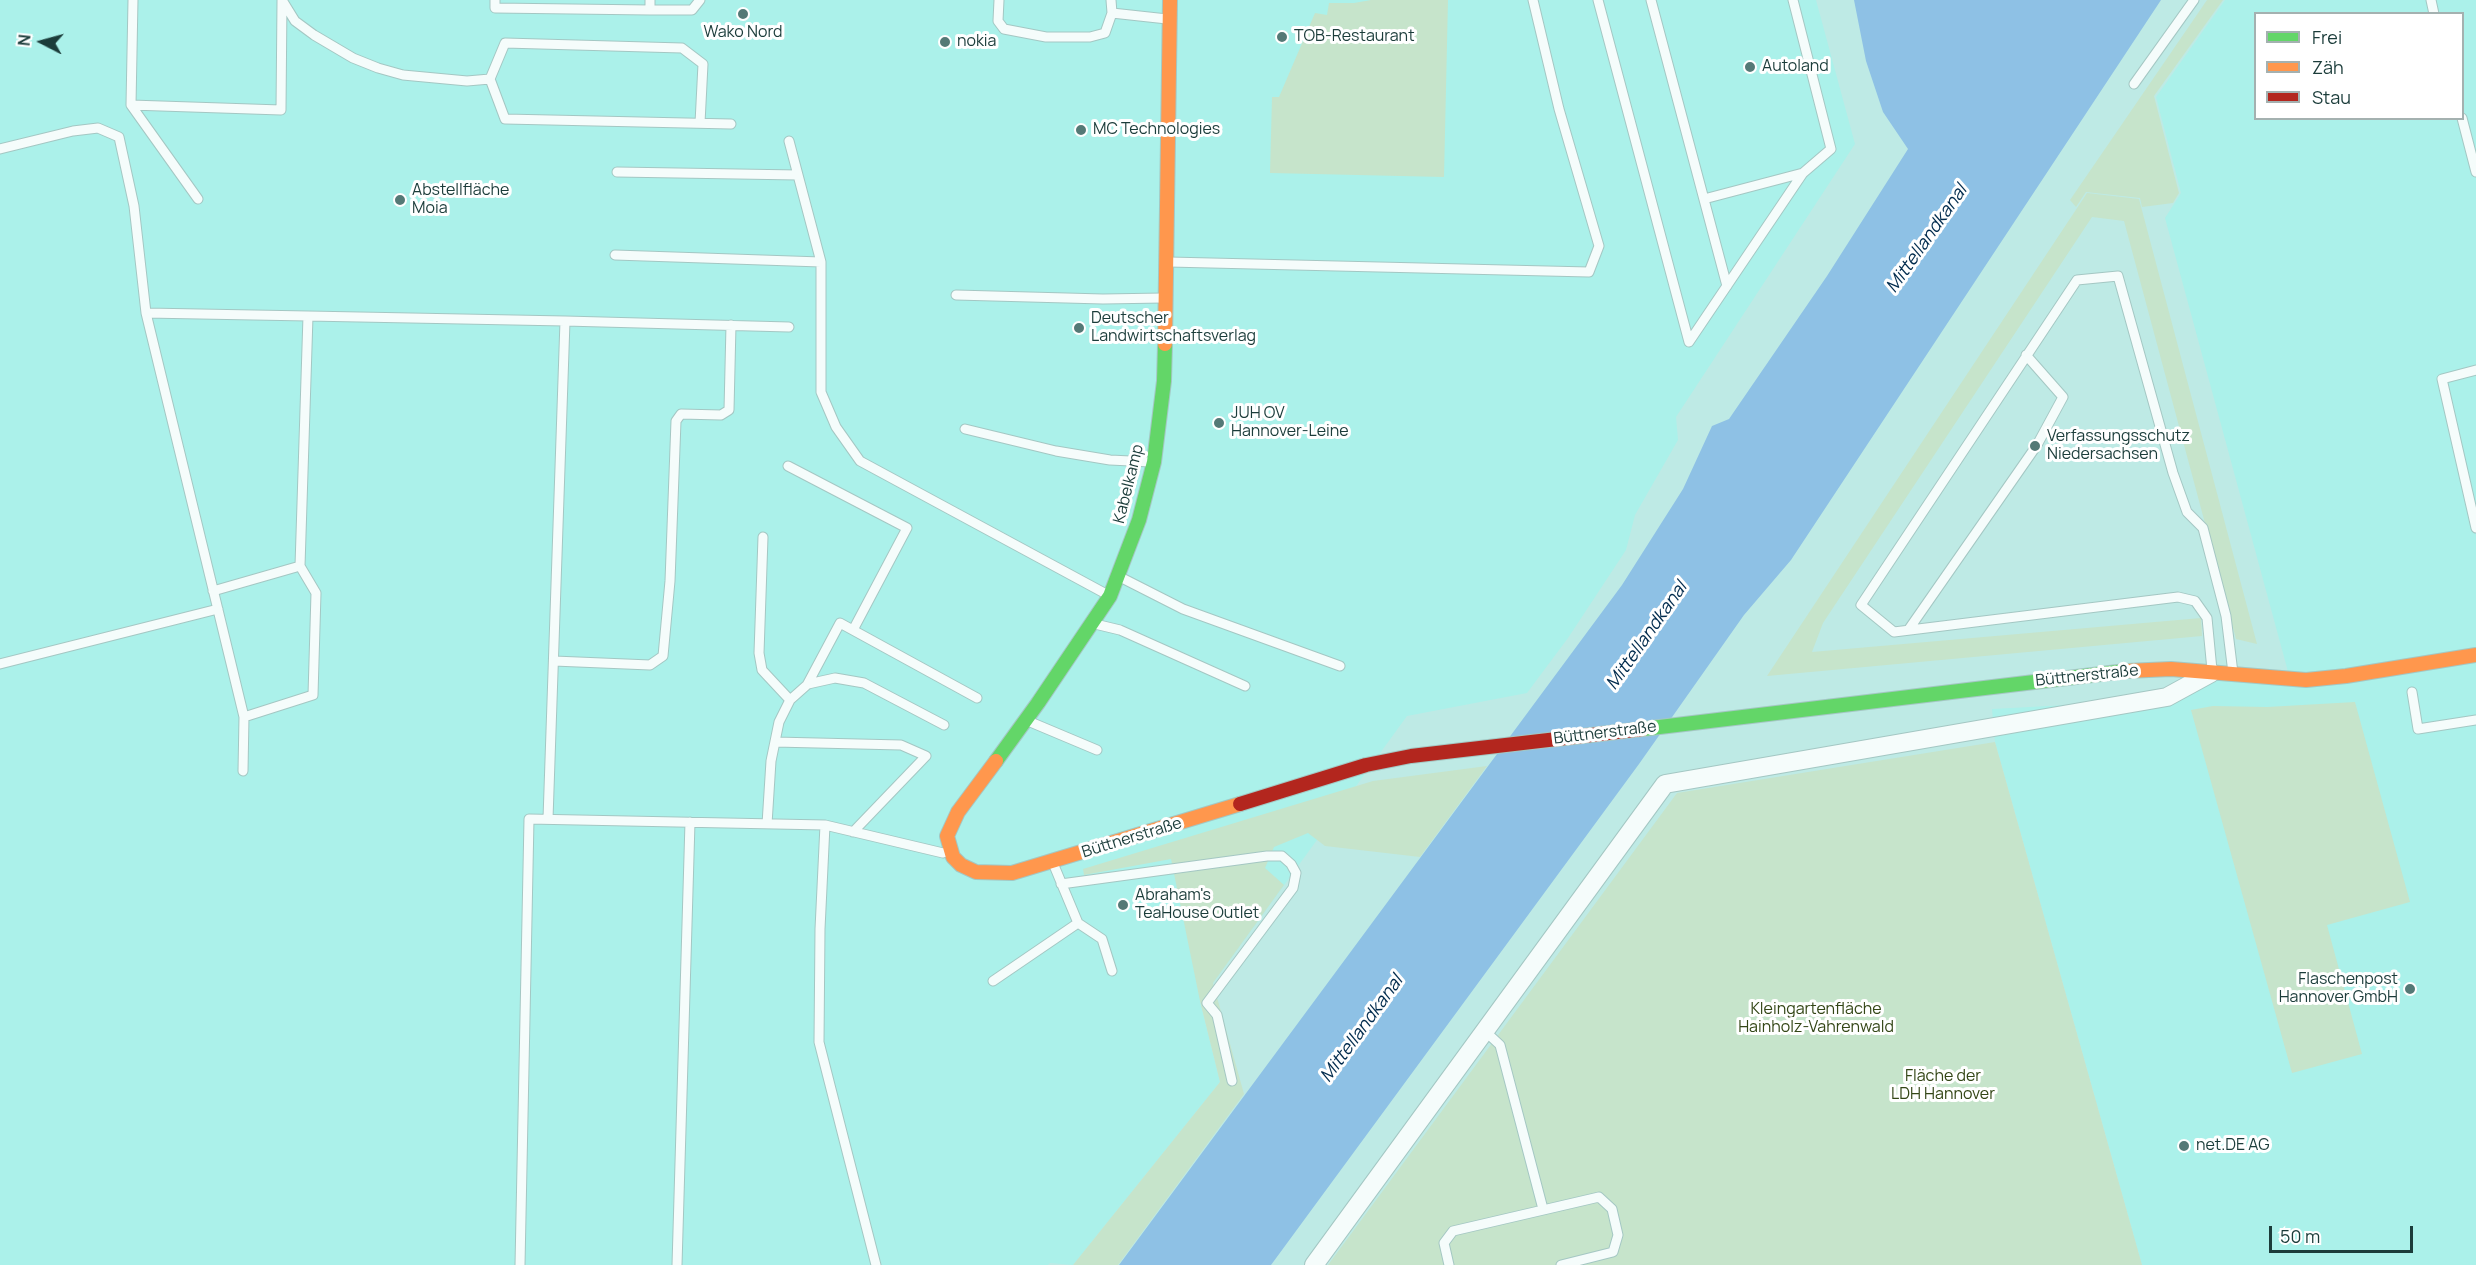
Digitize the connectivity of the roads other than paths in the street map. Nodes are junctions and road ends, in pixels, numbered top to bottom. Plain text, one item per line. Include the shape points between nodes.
1 (133, 0) edge
2 (282, 0) edge
3 (495, 0) edge
4 (700, 0) edge
5 (999, 0) edge
6 (1112, 0) edge
7 (1170, 0) edge
8 (1533, 0) edge
9 (1598, 0) edge
10 (1651, 0) edge
11 (1793, 0) edge
12 (2194, 0) edge
13 (650, 5) edge
14 (1112, 13) junction
15 (1170, 19) junction
16 (490, 80) junction
17 (2134, 84) dead end
18 (130, 105) junction
19 (2463, 120) edge
20 (700, 123) junction
21 (731, 124) dead end
22 (789, 141) dead end
23 (0, 149) edge
24 (617, 172) dead end
25 (2476, 172) edge
26 (1803, 173) junction
27 (798, 175) junction
28 (198, 199) dead end
29 (1704, 199) junction
30 (615, 255) dead end
31 (821, 262) junction
32 (1166, 262) junction
33 (1727, 286) junction
34 (956, 296) dead end
35 (1165, 298) junction
36 (146, 313) junction
37 (308, 316) junction
38 (565, 321) junction
39 (731, 325) junction
40 (789, 327) dead end
41 (2026, 355) junction
42 (2476, 370) edge
43 (965, 429) dead end
44 (1154, 462) junction
45 (788, 466) dead end
46 (2476, 528) edge
47 (763, 537) dead end
48 (300, 566) junction
49 (1118, 575) junction
50 (213, 591) junction
51 (1110, 596) junction
52 (218, 609) junction
53 (1093, 624) junction
54 (1909, 629) junction
55 (853, 630) junction
56 (2476, 655) edge
57 (554, 662) junction
58 (0, 664) edge
59 (1340, 666) dead end
60 (2212, 672) junction
61 (2233, 675) junction
62 (807, 685) junction
63 (1245, 686) dead end
64 (2412, 692) dead end
65 (977, 698) dead end
66 (790, 700) junction
67 (244, 717) junction
68 (1026, 720) junction
69 (2476, 720) edge
70 (944, 725) dead end
71 (775, 742) junction
72 (1097, 750) dead end
73 (243, 771) dead end
74 (548, 819) junction
75 (690, 822) junction
76 (767, 824) junction
77 (825, 825) junction
78 (853, 832) junction
79 (951, 851) junction
80 (1052, 862) junction
81 (1061, 884) junction
82 (1078, 923) junction
83 (1112, 971) dead end
84 (993, 981) dead end
85 (1485, 1032) junction
86 (1232, 1081) dead end
87 (1543, 1209) junction
88 (520, 1265) edge
89 (677, 1265) edge
90 (876, 1265) edge
91 (1314, 1265) edge
92 (1449, 1265) edge
93 (1561, 1265) edge

1 - 18 lane
2 - 16 lane via 295,21 314,35 378,68 403,75
2 - 18 lane via 281,110
3 - 13 lane via 495,8
4 - 13 lane via 692,10
5 - 14 lane via 998,21 1004,29 1046,37 1105,33
6 - 14 lane
7 - 15 street, Kabelkamp
8 - 32 lane via 1559,110 1599,246 1589,272
9 - 33 lane via 1689,342
10 - 29 lane
11 - 26 lane via 1832,148
12 - 17 lane
14 - 15 lane
15 - 32 street, Kabelkamp
16 - 20 lane via 505,119
16 - 20 lane via 505,43 682,48 703,64
18 - 28 lane
19 - 25 lane
20 - 21 lane
22 - 27 lane
23 - 36 lane via 98,128 119,137 134,206
24 - 27 lane
26 - 29 lane
26 - 33 lane
27 - 31 lane
29 - 33 lane
30 - 31 lane
31 - 51 lane via 820,392 836,427 860,461
32 - 35 street, Kabelkamp
34 - 35 lane
35 - 44 street, Kabelkamp via 1164,381
36 - 37 lane
36 - 50 lane
37 - 38 lane
37 - 48 lane
38 - 39 lane
38 - 57 lane
39 - 40 lane
39 - 57 lane via 729,410 721,416 681,414 676,421 663,656 650,665
41 - 54 lane via 2063,397 2037,445
41 - 54 lane via 1860,605 1894,632
41 - 61 lane via 2077,280 2118,276 2173,473 2187,512 2203,528 2226,616
42 - 46 lane via 2442,379
43 - 44 lane via 1099,458
44 - 49 street, Kabelkamp via 1139,520
45 - 55 lane via 907,528
47 - 66 lane via 759,653 762,670
48 - 50 lane
48 - 67 lane via 316,593 313,695
49 - 51 street, Kabelkamp
49 - 59 lane via 1183,609
50 - 52 lane
51 - 53 street, Kabelkamp
52 - 58 lane
52 - 67 lane
53 - 63 lane via 1120,630
53 - 68 street, Kabelkamp
54 - 60 lane via 2178,597 2195,601 2207,618
55 - 62 lane via 840,623
55 - 65 lane
56 - 61 street, Büttnerstraße via 2306,680
57 - 74 lane
60 - 61 street, Büttnerstraße
60 - 80 street, Büttnerstraße via 2137,670 1366,765
60 - 85 street, Büttnerstraße via 2168,697 1665,784
62 - 66 lane
62 - 70 lane via 835,678 864,683
64 - 69 lane via 2418,729
66 - 71 lane
67 - 73 lane
68 - 72 lane
68 - 79 street, Kabelkamp via 958,812 947,836
71 - 76 lane
71 - 78 lane via 900,745 926,756
74 - 75 lane
74 - 88 lane via 529,819
75 - 76 lane
75 - 89 lane
76 - 77 lane
77 - 78 lane
77 - 90 lane via 819,1042
78 - 79 lane via 943,853
79 - 80 street, Büttnerstraße via 961,865 990,874 1012,873
80 - 81 lane
81 - 82 lane
81 - 86 lane, Büttnerstraße via 1267,856 1282,856 1291,864 1296,873 1293,888 1207,1003 1217,1015
82 - 83 lane via 1102,939
82 - 84 lane
85 - 87 lane via 1500,1045
85 - 91 street, Büttnerstraße
87 - 92 lane via 1453,1231 1444,1243
87 - 93 lane via 1599,1197 1612,1209 1618,1235 1613,1252

